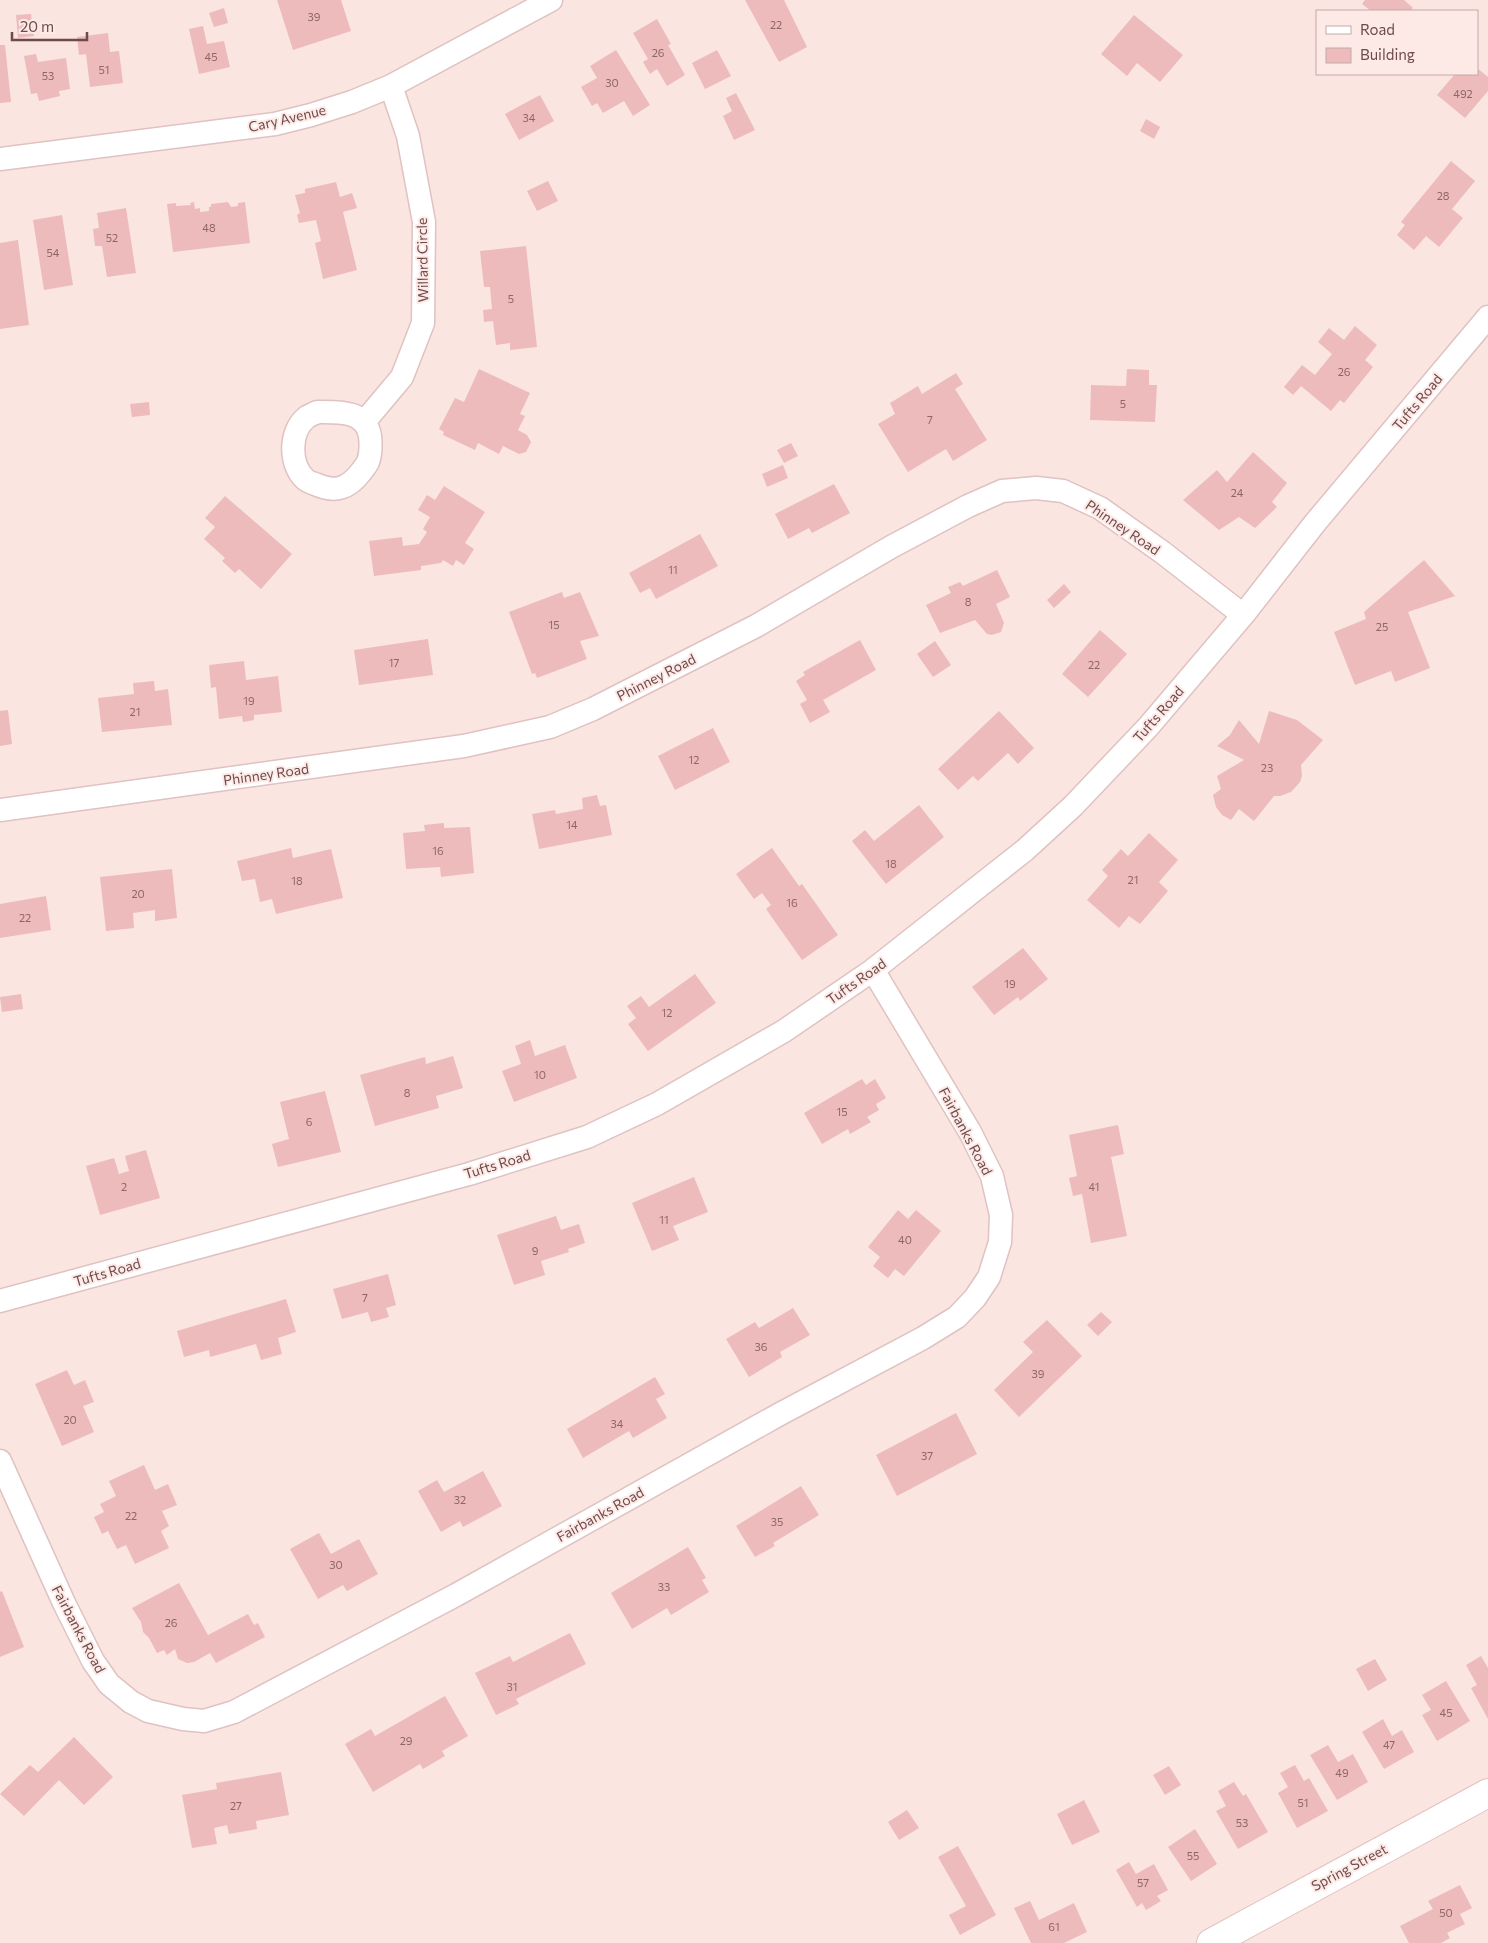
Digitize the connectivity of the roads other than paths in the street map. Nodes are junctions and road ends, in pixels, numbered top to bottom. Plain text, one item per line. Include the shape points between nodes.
1 (551, 0) edge
2 (392, 86) junction
3 (0, 159) edge
4 (1488, 317) edge
5 (364, 421) dead end
6 (1243, 615) junction
7 (0, 810) edge
8 (874, 970) junction
9 (0, 1301) edge
10 (0, 1461) edge
11 (1488, 1793) edge
12 (1211, 1943) edge

1 - 2 street, Cary Avenue
2 - 3 street, Cary Avenue via 352,102 274,124
2 - 5 street, Willard Circle via 408,136 424,222 423,323 402,377
4 - 6 street, Tufts Road via 1315,523
6 - 7 street, Phinney Road via 1100,508 1063,491 1036,488 1002,491 891,547 756,626 593,709 550,726 464,746
6 - 8 street, Tufts Road via 1148,727 1074,806 1025,850
8 - 9 street, Tufts Road via 784,1031 656,1104 587,1136 469,1174
8 - 10 street, Fairbanks Road via 970,1132 992,1176 1001,1215 1000,1242 989,1277 957,1317 923,1338 447,1599 234,1712 204,1720 148,1711 131,1702 110,1684 92,1661
11 - 12 main road, Spring Street

